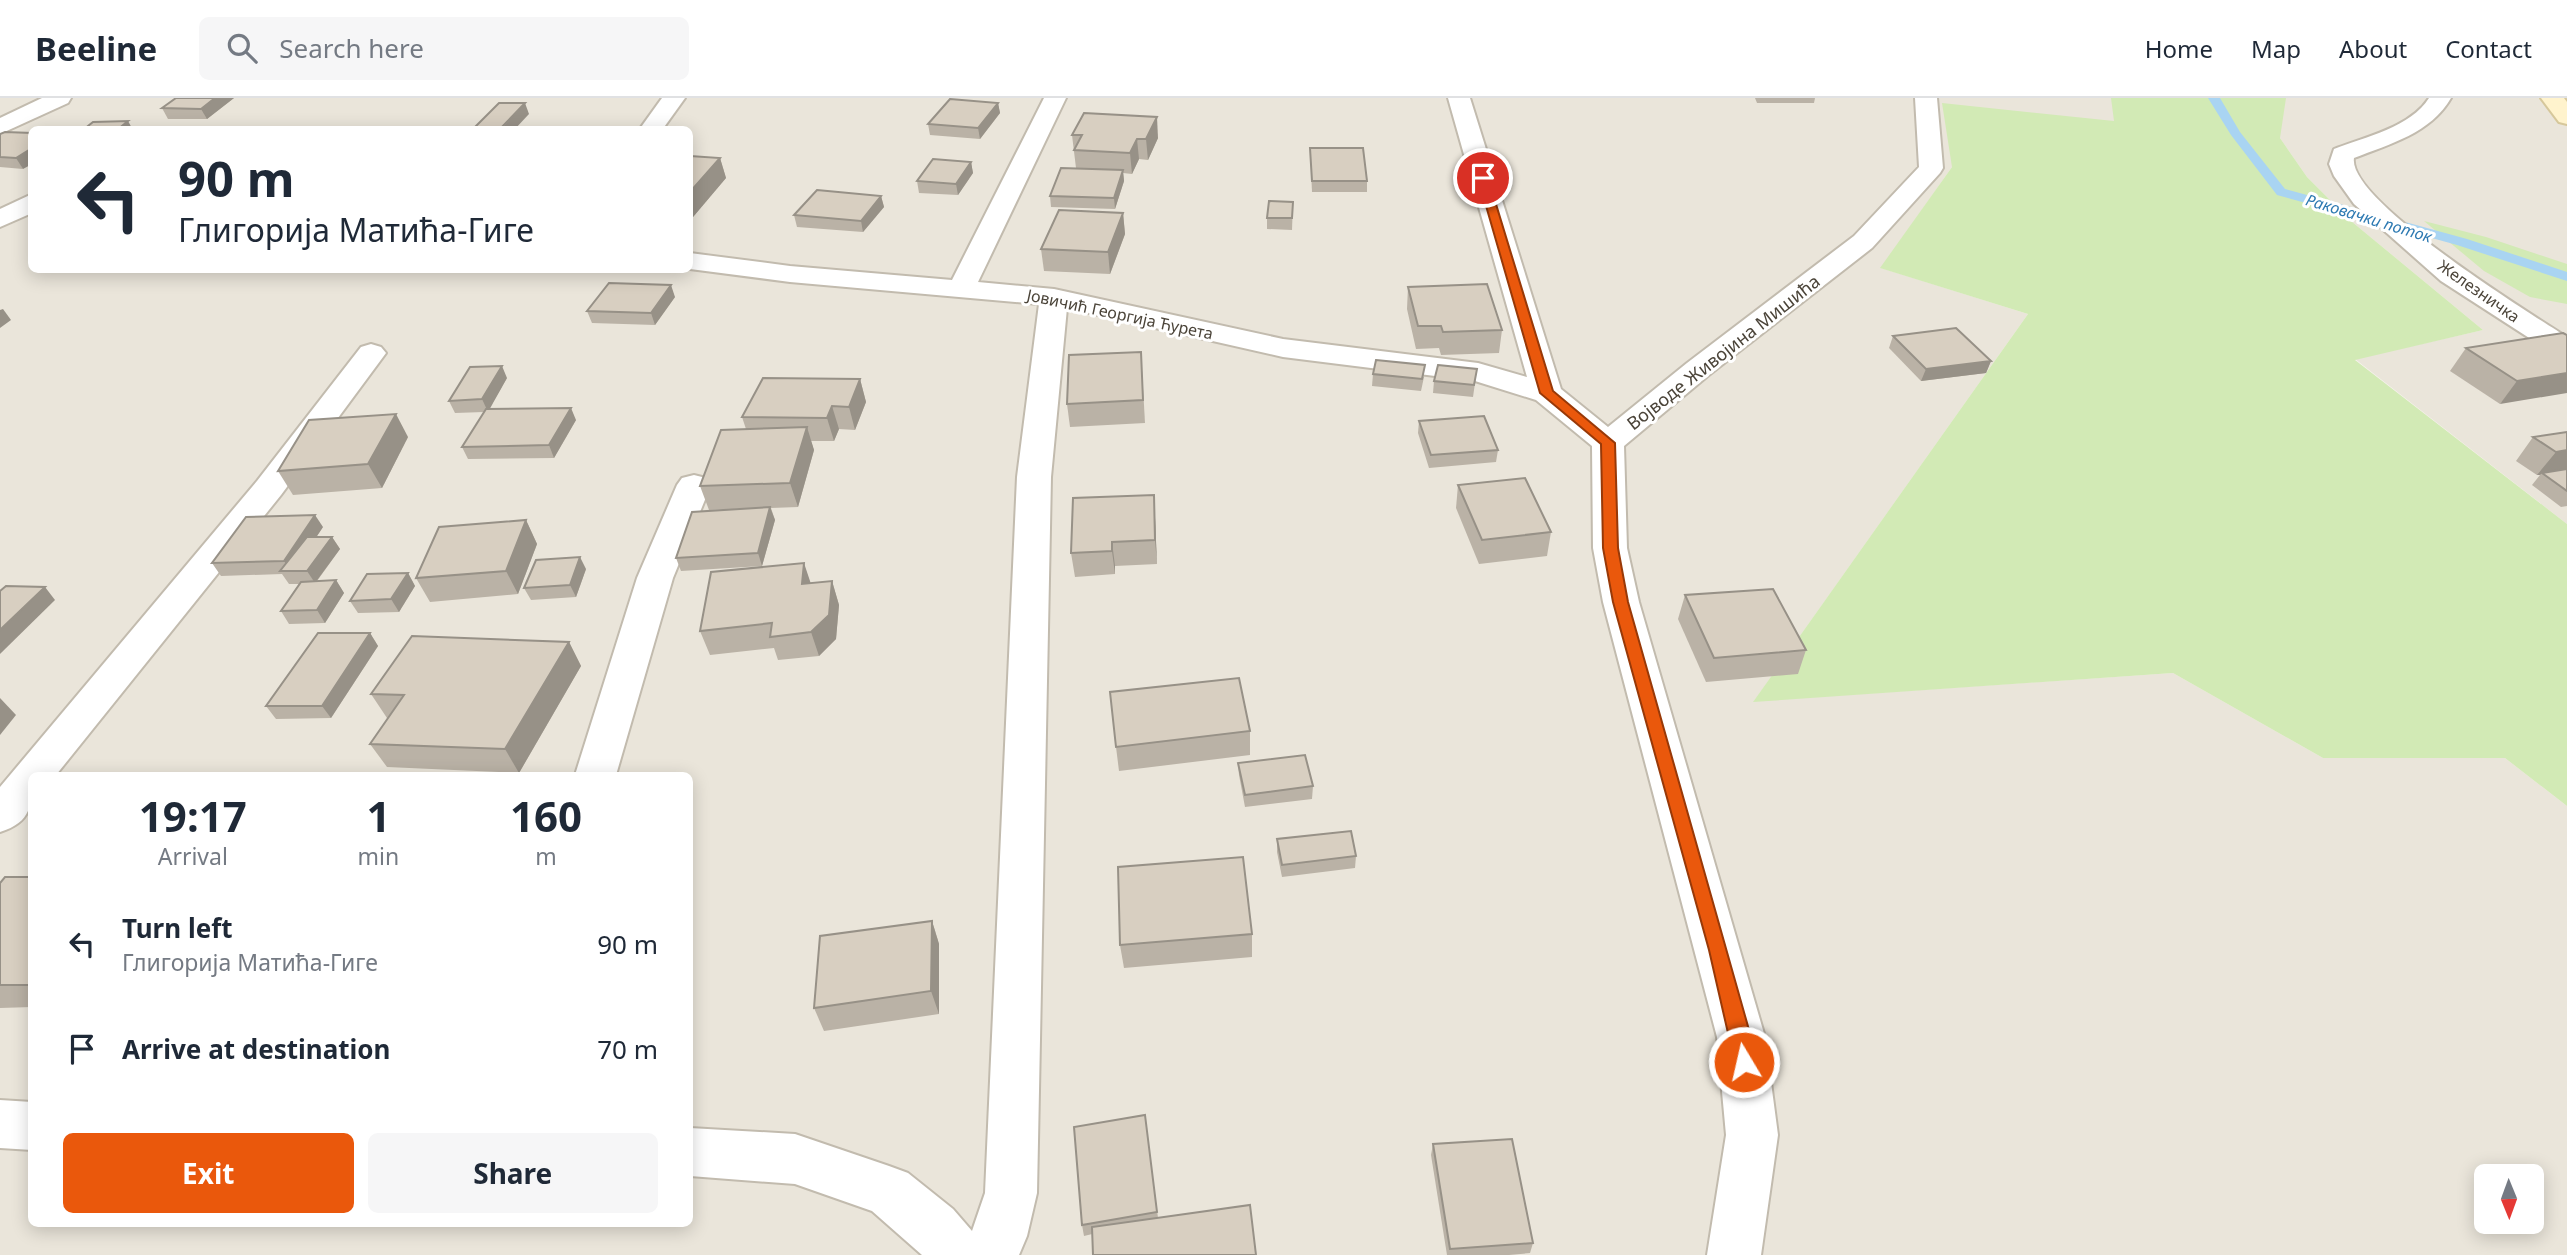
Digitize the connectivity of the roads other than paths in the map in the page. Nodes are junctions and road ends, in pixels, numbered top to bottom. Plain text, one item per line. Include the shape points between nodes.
1 (60, 98) edge
2 (674, 98) edge
3 (1055, 98) edge
4 (1459, 98) edge
5 (1926, 98) edge
6 (2440, 98) edge
7 (2552, 98) edge
8 (2567, 117) edge
9 (653, 126) edge
10 (0, 127) edge
11 (28, 204) edge
12 (0, 219) edge
13 (693, 261) edge
14 (962, 287) junction
15 (1055, 296) junction
16 (2567, 350) edge
17 (371, 353) dead end
18 (1547, 393) junction
19 (1608, 443) junction
20 (694, 485) dead end
21 (35, 772) edge
22 (596, 772) edge
23 (28, 781) edge
24 (0, 816) edge
25 (0, 1124) edge
26 (28, 1126) edge
27 (693, 1153) edge
28 (957, 1255) edge
29 (988, 1255) edge
30 (1734, 1255) edge

1 - 10 street
2 - 9 street
3 - 14 street
4 - 18 street
5 - 19 street, Војводе Живојина Мишића via 1931,168 1863,242
6 - 16 street, Железничка via 2428,115 2343,154 2346,176 2363,199 2451,275
7 - 8 street
11 - 12 street
13 - 14 street, Јовичић Георгија Ћурета
14 - 15 street, Јовичић Георгија Ћурета
15 - 18 street, Јовичић Георгија Ћурета via 1283,348 1478,372
15 - 29 street via 1034,477 1011,1193 1000,1236
17 - 21 street via 269,488
18 - 19 street
19 - 30 street via 1610,548 1621,602 1741,1037 1752,1135
20 - 22 street via 655,578
23 - 24 street
25 - 26 street
27 - 28 street via 795,1159 889,1191 934,1228

